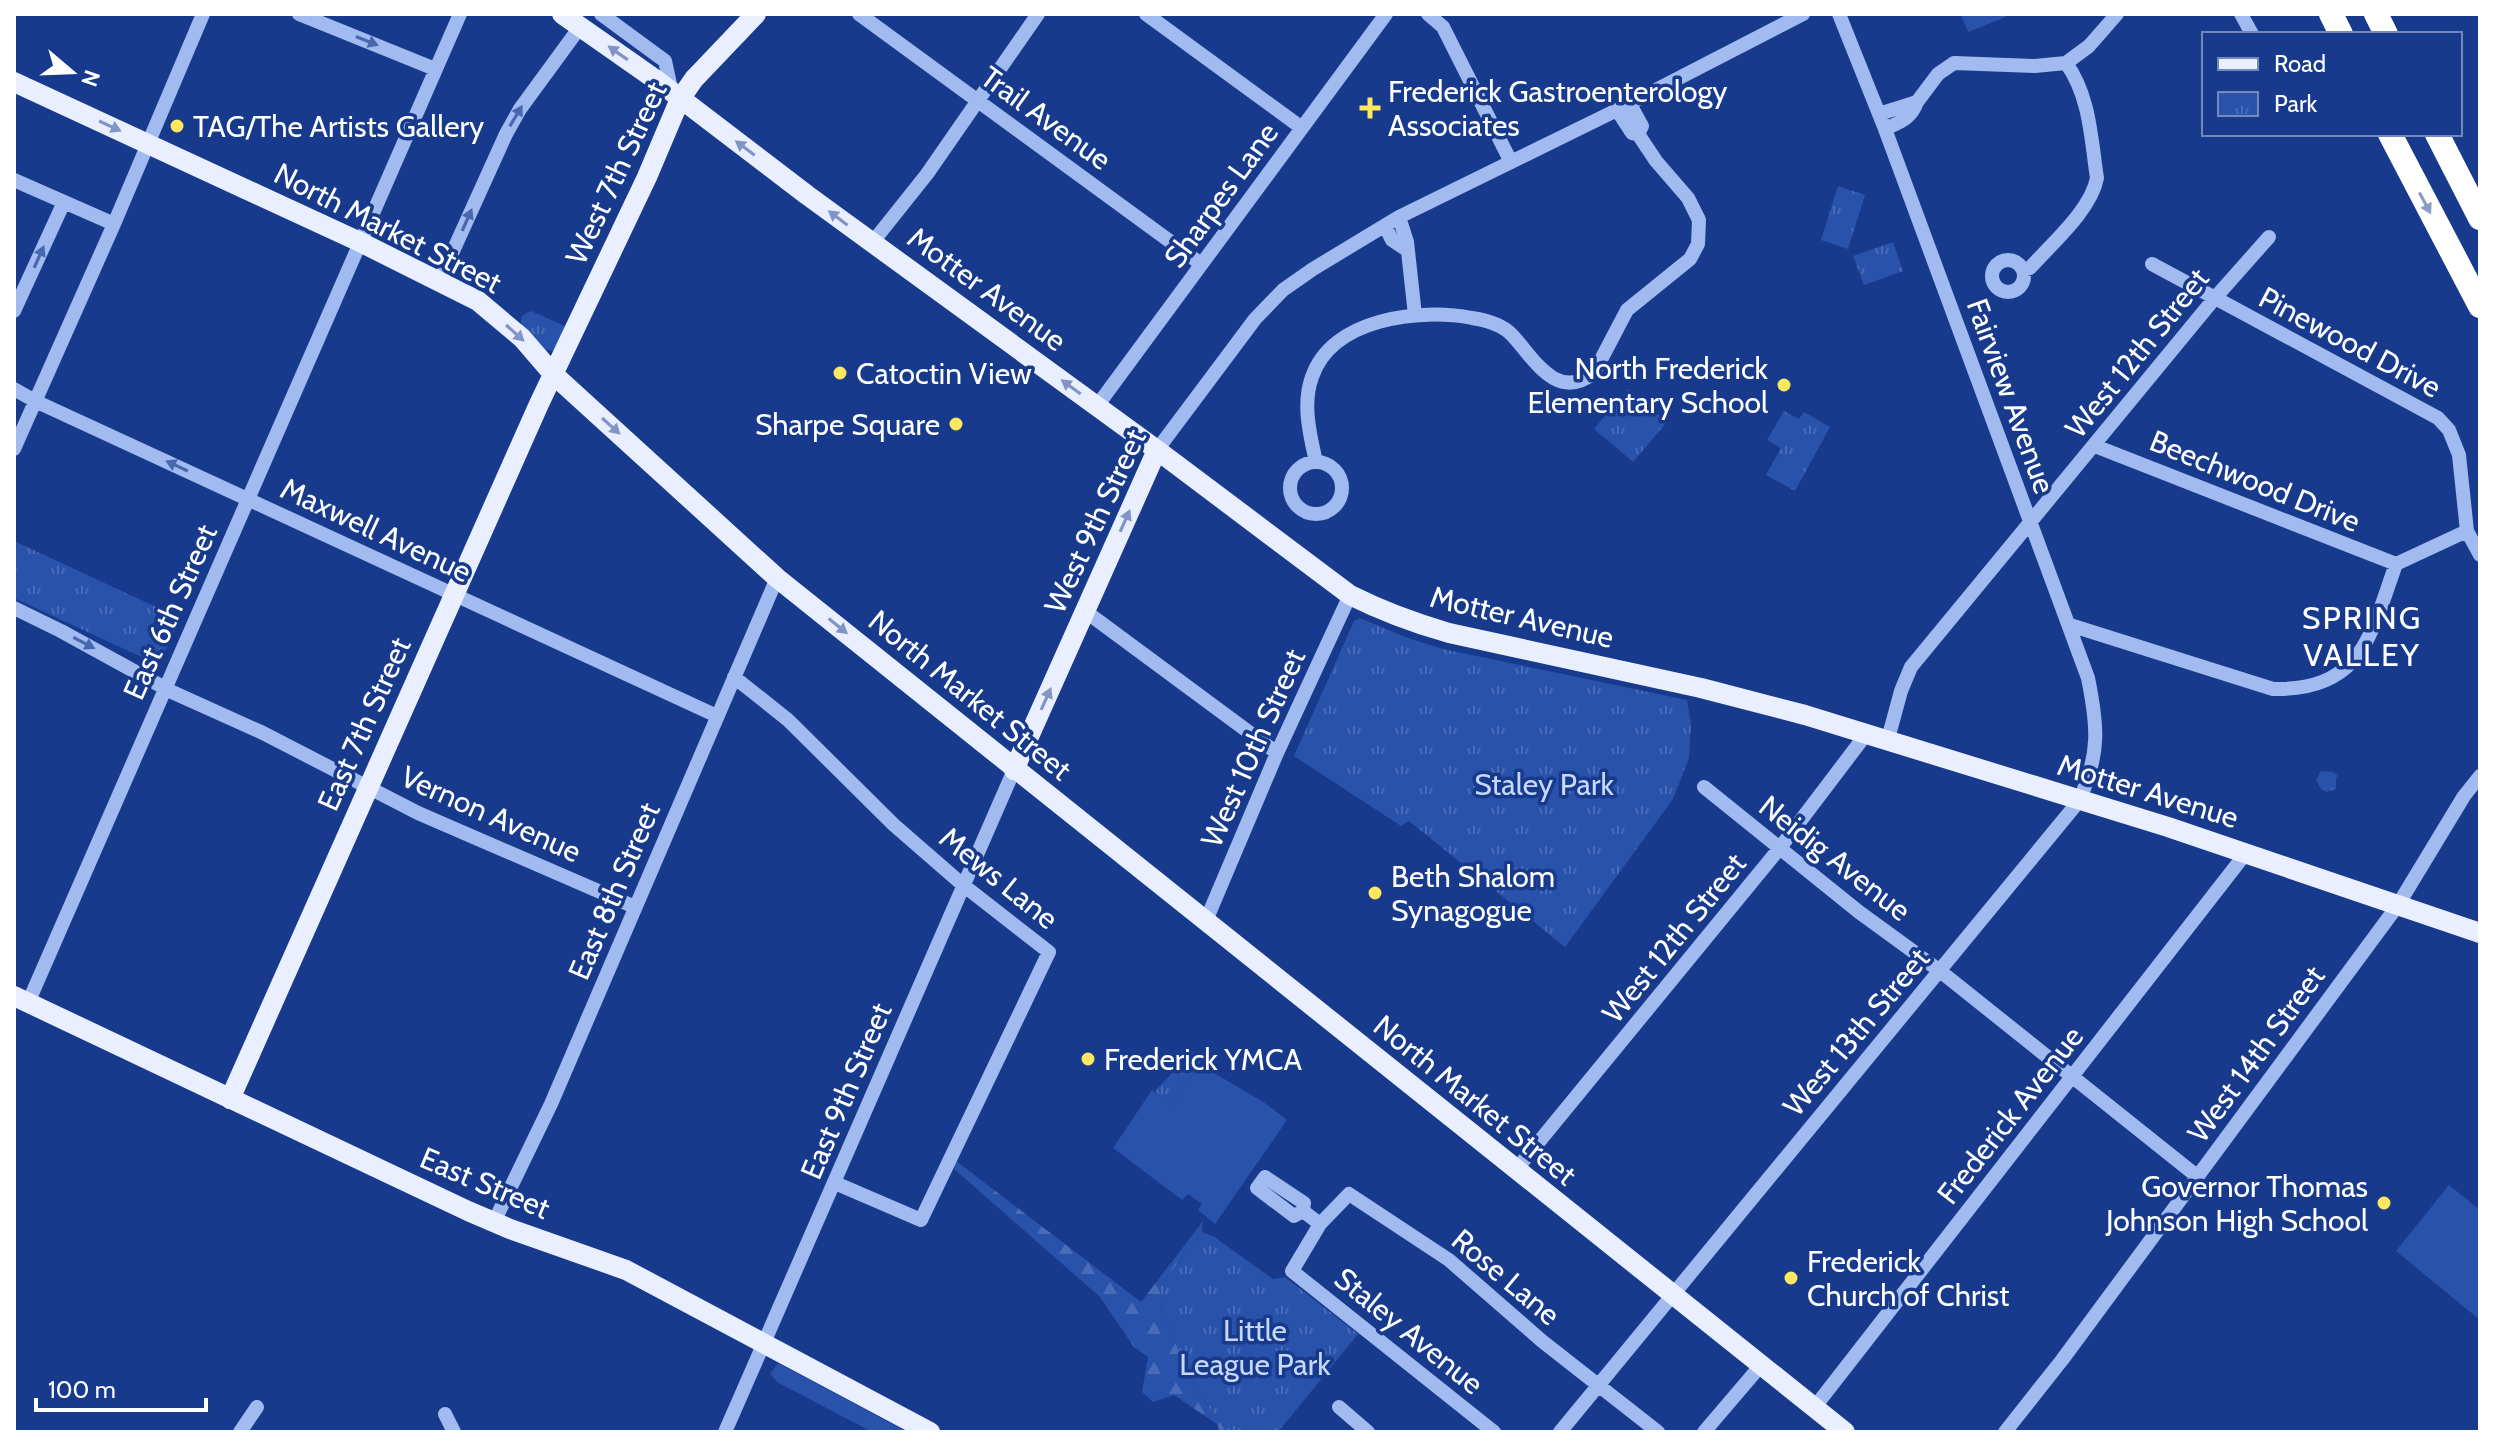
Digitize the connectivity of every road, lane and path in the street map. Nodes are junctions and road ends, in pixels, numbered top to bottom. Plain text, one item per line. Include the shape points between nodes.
1 (203, 14) edge
2 (299, 14) edge
3 (460, 14) edge
4 (562, 14) edge
5 (601, 14) edge
6 (756, 14) edge
7 (859, 14) edge
8 (1038, 14) edge
9 (1146, 14) edge
10 (1386, 14) edge
11 (1428, 14) edge
12 (1803, 14) edge
13 (1839, 14) edge
14 (2117, 14) edge
15 (2241, 14) edge
16 (2331, 14) edge
17 (2376, 14) edge
18 (580, 27) junction
19 (2251, 32) edge
20 (2340, 32) edge
21 (2385, 32) edge
22 (2066, 63) junction
23 (435, 69) junction
24 (14, 82) edge
25 (676, 96) junction
26 (977, 100) junction
27 (1917, 102) junction
28 (1624, 107) junction
29 (1879, 114) junction
30 (1302, 128) junction
31 (1885, 129) junction
32 (2391, 136) edge
33 (2438, 136) edge
34 (148, 143) junction
35 (1511, 162) junction
36 (14, 180) edge
37 (64, 202) junction
38 (1399, 217) junction
39 (2480, 218) edge
40 (114, 224) junction
41 (1385, 226) junction
42 (2269, 237) dead end
43 (360, 242) junction
44 (872, 243) junction
45 (1407, 250) junction
46 (1201, 264) junction
47 (2152, 264) dead end
48 (2023, 270) dead end
49 (439, 282) junction
50 (2214, 299) junction
51 (2480, 306) edge
52 (14, 311) edge
53 (1415, 315) junction
54 (553, 374) junction
55 (14, 389) edge
56 (35, 401) junction
57 (1097, 406) junction
58 (2095, 446) junction
59 (14, 449) edge
60 (1157, 450) junction
61 (1316, 462) dead end
62 (248, 499) junction
63 (2030, 522) junction
64 (2467, 531) junction
65 (2480, 555) edge
66 (2396, 564) junction
67 (777, 578) junction
68 (1350, 595) junction
69 (454, 596) junction
70 (14, 608) edge
71 (1085, 611) junction
72 (2070, 625) junction
73 (734, 677) junction
74 (165, 687) junction
75 (717, 716) junction
76 (1867, 733) junction
77 (1888, 739) junction
78 (1277, 753) junction
79 (1014, 770) junction
80 (2480, 776) edge
81 (369, 787) junction
82 (1704, 787) dead end
83 (2079, 801) junction
84 (1779, 849) junction
85 (2246, 853) junction
86 (963, 885) junction
87 (2398, 905) junction
88 (635, 907) junction
89 (1205, 923) junction
90 (2480, 933) edge
91 (1940, 971) junction
92 (21, 999) edge
93 (2073, 1077) junction
94 (230, 1099) junction
95 (1515, 1171) junction
96 (2198, 1177) junction
97 (835, 1183) junction
98 (1303, 1211) dead end
99 (494, 1222) junction
100 (1320, 1224) junction
101 (1672, 1295) junction
102 (764, 1343) junction
103 (1762, 1364) junction
104 (1599, 1384) junction
105 (257, 1407) dead end
106 (1339, 1407) dead end
107 (1814, 1408) junction
108 (445, 1414) dead end
109 (240, 1432) edge
110 (454, 1432) edge
111 (725, 1432) edge
112 (930, 1432) edge
113 (1368, 1432) edge
114 (1494, 1432) edge
115 (1560, 1432) edge
116 (1658, 1432) edge
117 (1704, 1432) edge
118 (1845, 1432) edge
119 (2005, 1432) edge

1 - 34 street
2 -> 23 street
3 - 23 street, East 6th Street
4 - 18 main road, Motter Avenue
5 - 25 street via 665,61
6 - 25 main road, West 7th Street
7 - 26 street, Trail Avenue
8 - 26 street
9 - 30 street
10 - 30 street, Sharpes Lane
11 - 35 street via 1443,27
12 - 28 street, West 9th Street
13 - 29 street, Fairview Avenue
14 - 22 street
15 - 19 street
16 - 20 highway
17 - 21 highway
25 -> 18 main road, Motter Avenue
49 -> 18 street via 506,134
22 - 27 street via 1954,63 1938,74
22 - 48 street via 2085,100 2095,188
23 - 43 street, East 6th Street
24 -> 34 main road, North Market Street
44 -> 25 main road, Motter Avenue
25 - 54 main road, West 7th Street via 647,177
26 - 44 street
26 - 46 street, Trail Avenue
27 - 29 street
27 - 31 street via 1906,119
28 - 35 street, West 9th Street
28 - 53 street via 1632,133 1688,198 1699,220 1698,244 1690,259 1627,310 1594,373 1580,380 1558,380 1536,367 1511,333 1493,323
29 - 31 street, Fairview Avenue
30 - 46 street, Sharpes Lane
31 - 63 street, Fairview Avenue
32 -> 51 highway
33 - 39 highway
34 - 40 street
34 - 43 main road, North Market Street
35 - 38 street, West 9th Street
36 - 37 street
37 - 40 street
52 -> 37 street
38 - 41 street, West 9th Street
38 - 45 street
40 - 56 street
41 - 45 street via 1392,240
41 - 60 street, West 9th Street via 1283,290 1255,319
42 - 50 street, West 12th Street
43 - 49 main road, North Market Street
43 - 62 street, East 6th Street
57 -> 44 main road, Motter Avenue
45 - 53 street
46 - 57 street, Sharpes Lane
47 - 50 street, Pinewood Drive
49 -> 54 main road, North Market Street via 478,301 522,338
50 - 58 street, West 12th Street
50 - 64 street, Pinewood Drive via 2438,418 2459,455
53 - 61 street via 1361,327 1318,366 1308,402
54 -> 67 main road, North Market Street
54 - 69 main road, East 7th Street
55 - 56 street, Maxwell Avenue
56 - 59 street
62 -> 56 street, Maxwell Avenue
57 - 60 main road, Motter Avenue
58 - 63 street, West 12th Street
58 - 66 street, Beechwood Drive
60 - 68 main road, Motter Avenue
71 -> 60 main road, West 9th Street
62 - 69 street, Maxwell Avenue
62 - 74 street, East 6th Street
63 - 72 street, Fairview Avenue
63 - 77 street, West 12th Street via 1911,667
64 - 65 street, Pinewood Drive
64 - 66 street
66 - 72 street via 2363,651 2331,678 2302,687 2273,689
67 - 73 street, East 8th Street
67 -> 79 main road, North Market Street
68 - 76 main road, Motter Avenue via 1424,626 1701,688
68 - 78 street, West 10th Street
69 - 75 street, Maxwell Avenue
69 - 81 main road, East 7th Street
70 -> 74 street, Vernon Avenue
71 - 78 street
79 -> 71 main road, West 9th Street
72 - 83 street, Fairview Avenue via 2097,721 2094,757
73 - 75 street, East 8th Street
73 - 86 street, Mews Lane via 788,720
74 - 81 street, Vernon Avenue
74 - 92 street, East 6th Street
75 - 88 street, East 8th Street
76 - 77 main road, Motter Avenue
76 - 84 street, West 12th Street
77 - 83 main road, Motter Avenue
78 - 89 street, West 10th Street
79 - 86 street, East 9th Street
79 - 89 main road, North Market Street
80 - 87 street, West 14th Street
81 - 88 street, Vernon Avenue
81 - 94 main road, East 7th Street
82 - 84 street, Neidig Avenue
83 - 85 main road, Motter Avenue
83 - 91 street, West 13th Street
84 - 91 street, Neidig Avenue
84 - 95 street, West 12th Street
85 - 87 main road, Motter Avenue
85 - 93 street, Frederick Avenue
86 - 97 street, East 9th Street
86 - 97 street, Mews Lane via 1049,952 921,1220
87 - 90 main road, Motter Avenue
87 - 96 street, West 14th Street
88 - 99 street, East 8th Street
89 - 95 main road, North Market Street
91 - 93 street, Neidig Avenue
91 - 101 street, West 13th Street
92 - 94 main road, East Street
93 - 96 street, Neidig Avenue
93 - 107 street, Frederick Avenue
94 - 99 main road, East Street
95 - 101 main road, North Market Street
96 - 119 street, West 14th Street
97 - 102 street, East 9th Street
98 - 100 street
99 - 102 main road, East Street via 626,1270
100 - 104 street, Rose Lane via 1349,1194 1449,1260
100 - 114 street, Staley Avenue via 1292,1271
101 - 103 main road, North Market Street
101 - 104 street, West 13th Street
102 - 111 street, East 9th Street
102 - 112 main road, East Street
103 - 107 main road, North Market Street
103 - 117 street
104 - 115 street, West 13th Street
104 - 116 street, Rose Lane
105 - 109 street
106 - 113 street
107 - 118 main road, North Market Street
108 - 110 street

